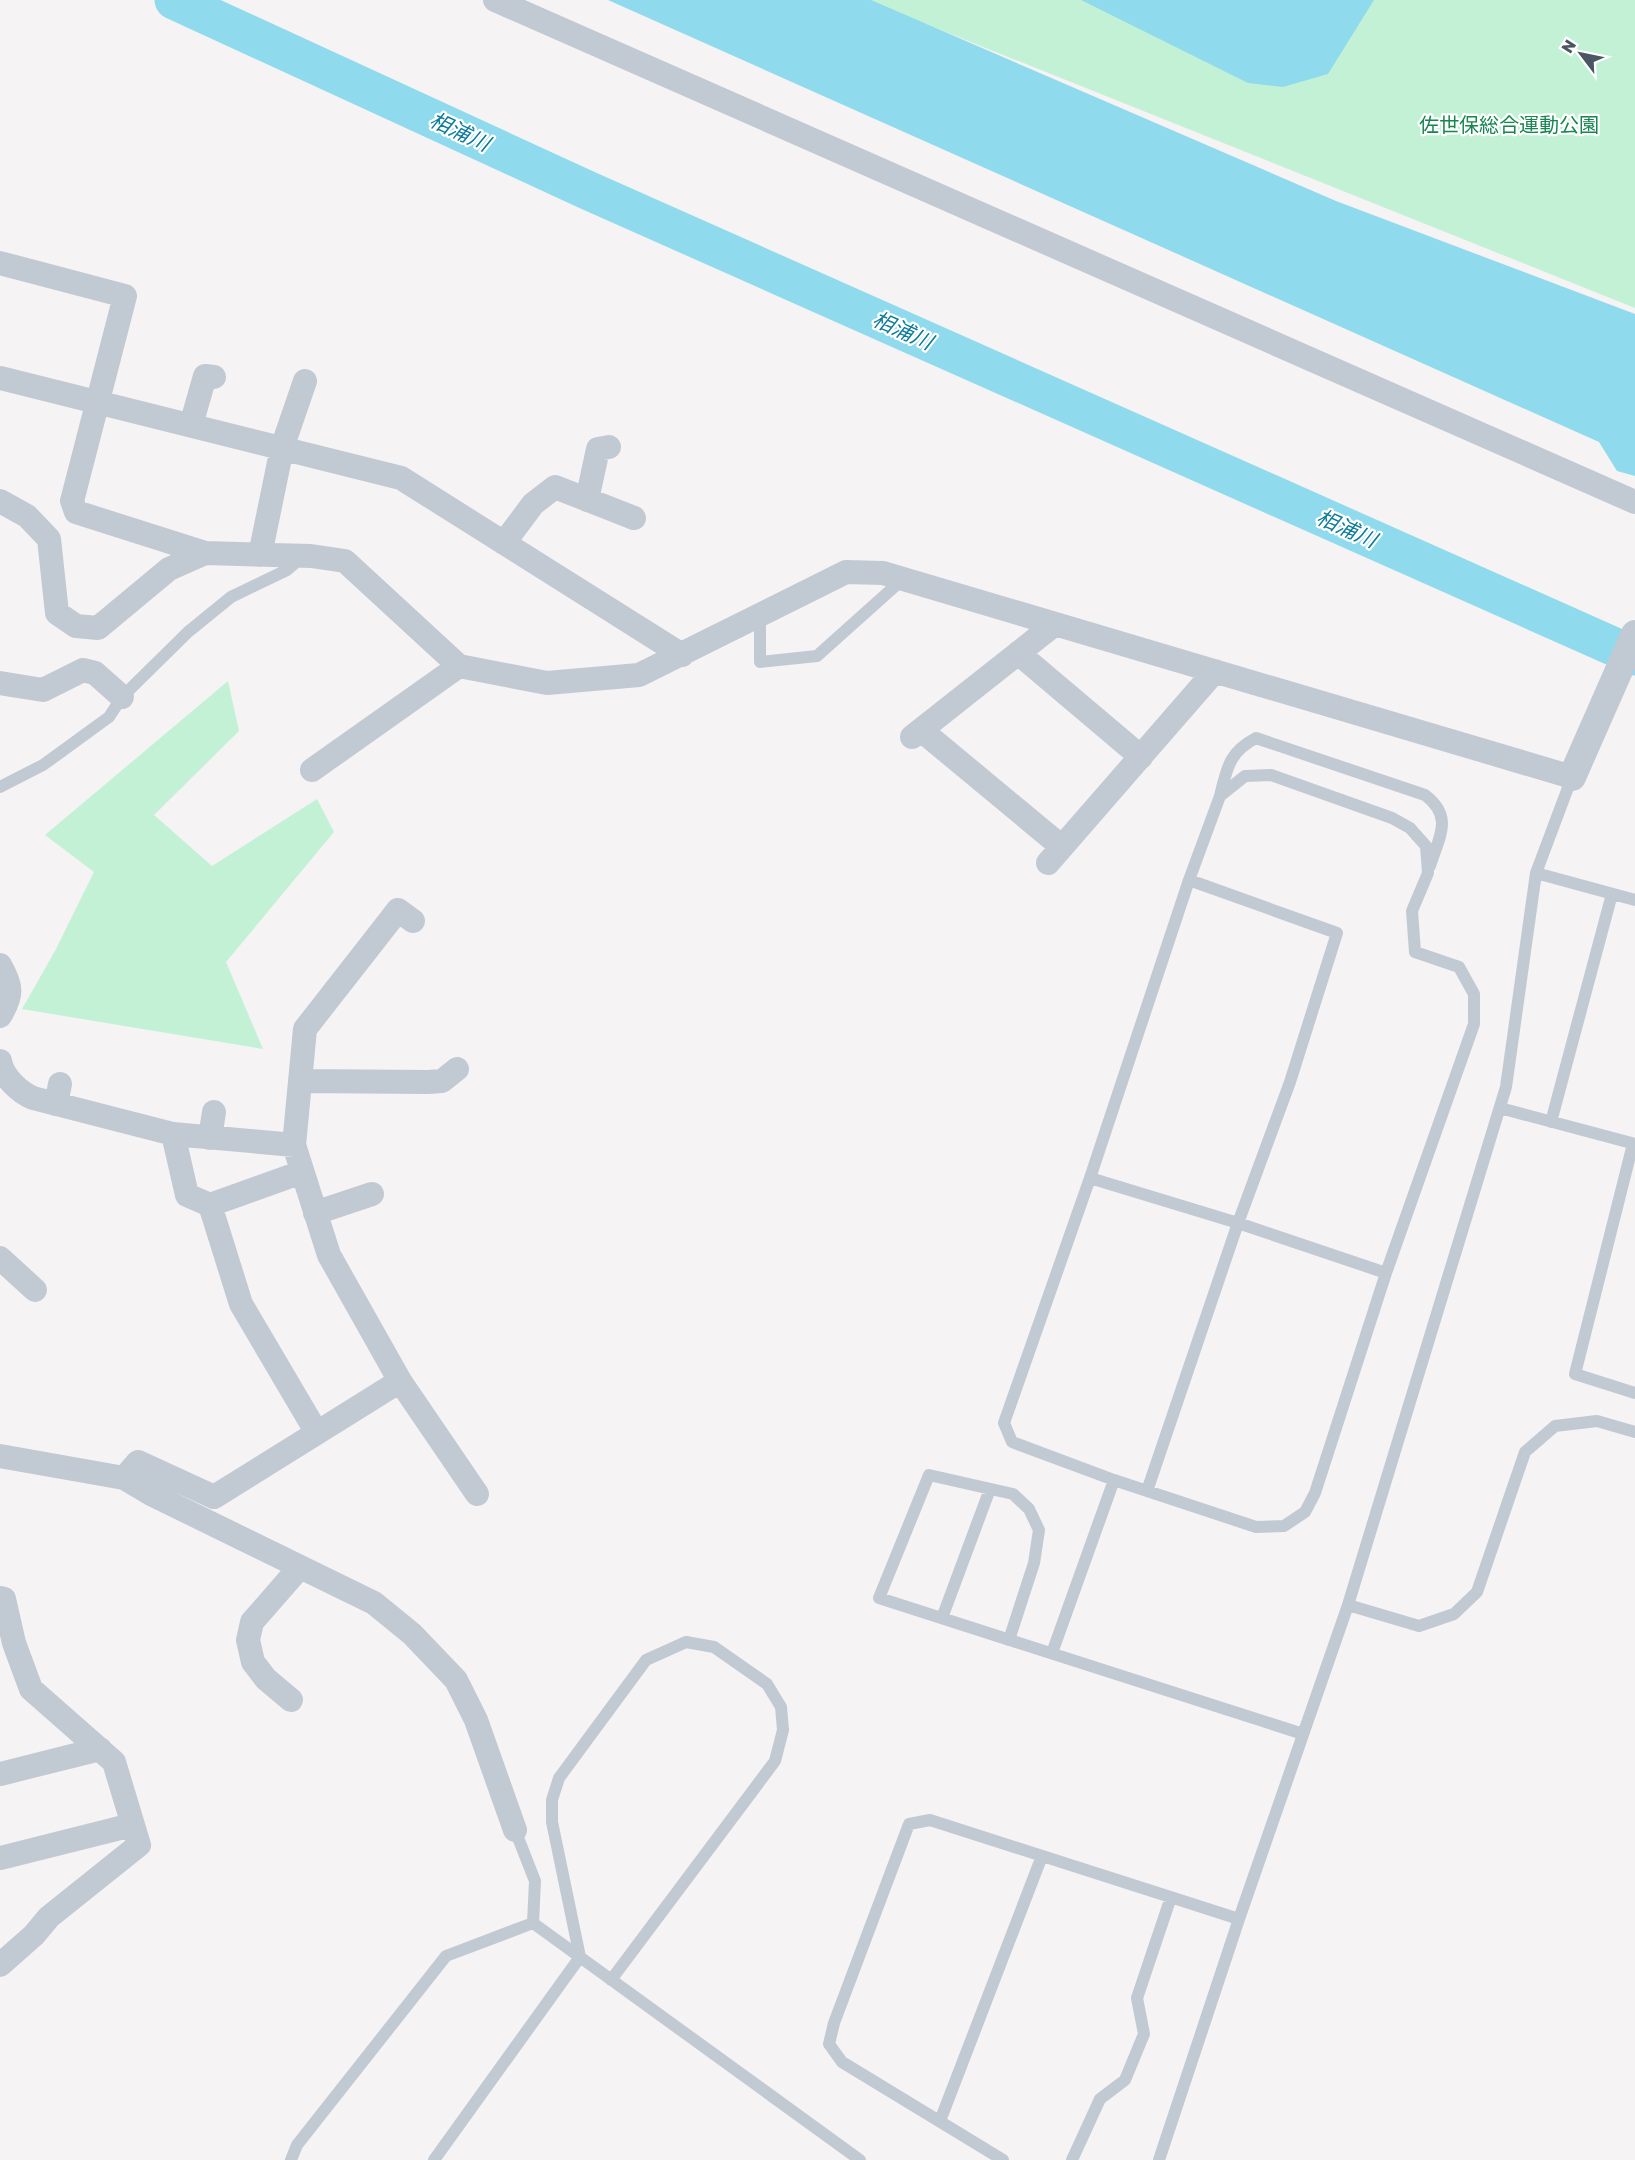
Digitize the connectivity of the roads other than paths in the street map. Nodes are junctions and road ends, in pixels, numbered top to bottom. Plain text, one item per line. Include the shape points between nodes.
1 (495, 0) edge
2 (0, 263) edge
3 (205, 376) dead end
4 (0, 378) edge
5 (305, 381) dead end
6 (97, 402) junction
7 (191, 425) junction
8 (609, 447) dead end
9 (282, 448) junction
10 (587, 500) junction
11 (0, 501) edge
12 (1635, 502) edge
13 (634, 518) dead end
14 (504, 543) junction
15 (205, 553) junction
16 (260, 555) junction
17 (302, 556) junction
18 (903, 579) junction
19 (760, 615) junction
20 (1055, 624) junction
21 (1635, 634) edge
22 (1018, 653) junction
23 (682, 655) junction
24 (459, 666) junction
25 (1215, 671) junction
26 (0, 683) edge
27 (122, 696) junction
28 (1140, 758) junction
29 (1576, 766) junction
30 (312, 770) dead end
31 (0, 787) edge
32 (1220, 796) junction
33 (1428, 873) junction
34 (1536, 873) junction
35 (1189, 880) junction
36 (1612, 894) junction
37 (1635, 900) edge
38 (413, 921) dead end
39 (0, 964) edge
40 (0, 1016) edge
41 (0, 1062) edge
42 (457, 1070) dead end
43 (300, 1081) junction
44 (1500, 1108) junction
45 (214, 1112) dead end
46 (1551, 1122) junction
47 (172, 1134) junction
48 (210, 1138) junction
49 (1634, 1144) edge
50 (294, 1146) junction
51 (302, 1172) junction
52 (1090, 1178) junction
53 (372, 1194) dead end
54 (210, 1205) junction
55 (315, 1213) junction
56 (1238, 1224) junction
57 (0, 1257) edge
58 (1386, 1272) junction
59 (34, 1290) dead end
60 (400, 1381) junction
61 (1635, 1393) edge
62 (1635, 1432) edge
63 (317, 1433) junction
64 (0, 1456) edge
65 (124, 1478) junction
66 (1114, 1480) junction
67 (464, 1486) dead end
68 (990, 1489) junction
69 (1147, 1491) junction
70 (300, 1567) junction
71 (0, 1598) edge
72 (1348, 1605) junction
73 (942, 1618) junction
74 (1010, 1640) junction
75 (7, 1645) edge
76 (1052, 1653) junction
77 (291, 1700) dead end
78 (1303, 1734) junction
79 (100, 1749) junction
80 (0, 1774) edge
81 (132, 1825) junction
82 (515, 1830) joint
83 (1042, 1856) junction
84 (0, 1858) edge
85 (1171, 1897) junction
86 (1239, 1918) junction
87 (533, 1923) junction
88 (580, 1957) junction
89 (0, 1965) edge
90 (612, 1980) junction
91 (940, 2121) junction
92 (291, 2160) edge
93 (434, 2160) edge
94 (860, 2160) edge
95 (1003, 2160) edge
96 (1072, 2160) edge
97 (1159, 2160) edge

1 - 12 street
2 - 6 street via 125,296
3 - 7 street
4 - 6 street
5 - 9 street
6 - 7 street
6 - 15 street via 72,501 76,512
7 - 9 street
8 - 10 street via 598,448
9 - 14 street via 401,478
9 - 16 street
10 - 13 street
10 - 14 street via 555,487 533,504
11 - 15 street via 27,516 49,539 57,613 76,626 98,628 169,569
14 - 23 street
15 - 16 street
16 - 17 street
17 - 24 street via 345,561
17 - 27 lane via 287,570 231,597 188,632
18 - 19 street via 884,573 846,572
18 - 19 lane via 817,656 760,662
18 - 20 street
19 - 23 street
20 - 22 street
20 - 25 street
21 - 29 street
22 - 28 street
22 - 28 street via 916,733 1055,855
23 - 24 street via 639,675 547,683
24 - 30 street
25 - 28 street
25 - 29 street
26 - 27 street via 43,690 83,670 94,673
27 - 31 lane via 109,717 43,765
29 - 34 lane
32 - 33 lane via 1245,776 1272,775 1392,818 1410,828 1426,846
32 - 33 lane via 1228,764 1241,746 1256,738 1425,795 1437,804 1444,820
32 - 35 lane
33 - 58 lane via 1412,911 1415,952 1460,967 1474,994 1474,1024
34 - 36 lane
34 - 44 lane
35 - 52 lane
35 - 56 lane via 1337,933 1290,1082
36 - 37 lane
36 - 46 lane
38 - 43 street via 398,910 305,1029
39 - 40 street via 9,979 10,1000
41 - 47 street via 20,1092 33,1098 58,1094
42 - 43 street via 442,1081 428,1082
43 - 50 street
44 - 46 lane
44 - 72 lane
45 - 48 street
46 - 49 lane
47 - 48 street
47 - 54 street via 187,1195
48 - 50 street
49 - 61 lane via 1575,1374
50 - 51 street
51 - 54 street
51 - 55 street
52 - 56 lane
52 - 66 lane via 1004,1423 1012,1442
53 - 55 street
54 - 63 street via 241,1304
55 - 60 street via 329,1255
56 - 58 lane
56 - 69 lane
57 - 59 street
58 - 69 lane via 1315,1493 1305,1512 1284,1526 1256,1527
60 - 63 street
60 - 67 street
62 - 72 lane via 1598,1421 1555,1426 1525,1452 1477,1593 1454,1614 1419,1626
63 - 65 street via 214,1497 138,1462
64 - 65 street
65 - 70 street
66 - 69 lane
66 - 76 lane
68 - 73 lane
68 - 73 lane via 929,1475 879,1598
68 - 74 lane via 1013,1494 1029,1509 1039,1530 1034,1563
70 - 77 street via 252,1622 248,1640 253,1662
70 - 82 street via 374,1603 412,1634 456,1680 476,1720
71 - 75 street via 4,1599
72 - 78 lane
73 - 74 lane
74 - 76 lane
75 - 79 street via 31,1689
76 - 78 lane
78 - 86 lane
79 - 80 street
79 - 81 street via 114,1762
81 - 84 street
81 - 89 street via 139,1845 49,1917
82 - 87 lane via 535,1881
83 - 85 lane
83 - 91 lane
83 - 91 lane via 930,1820 909,1824 829,2044 842,2061
85 - 86 lane
85 - 96 lane via 1137,1998 1143,2034 1125,2080 1100,2099
86 - 97 lane
87 - 88 lane
87 - 92 lane via 446,1956 297,2145
88 - 90 lane
88 - 90 lane via 552,1822 552,1800 559,1778 646,1660 686,1642 714,1647 767,1684 781,1707 783,1730 775,1761
88 - 93 lane
90 - 94 lane
91 - 95 lane

